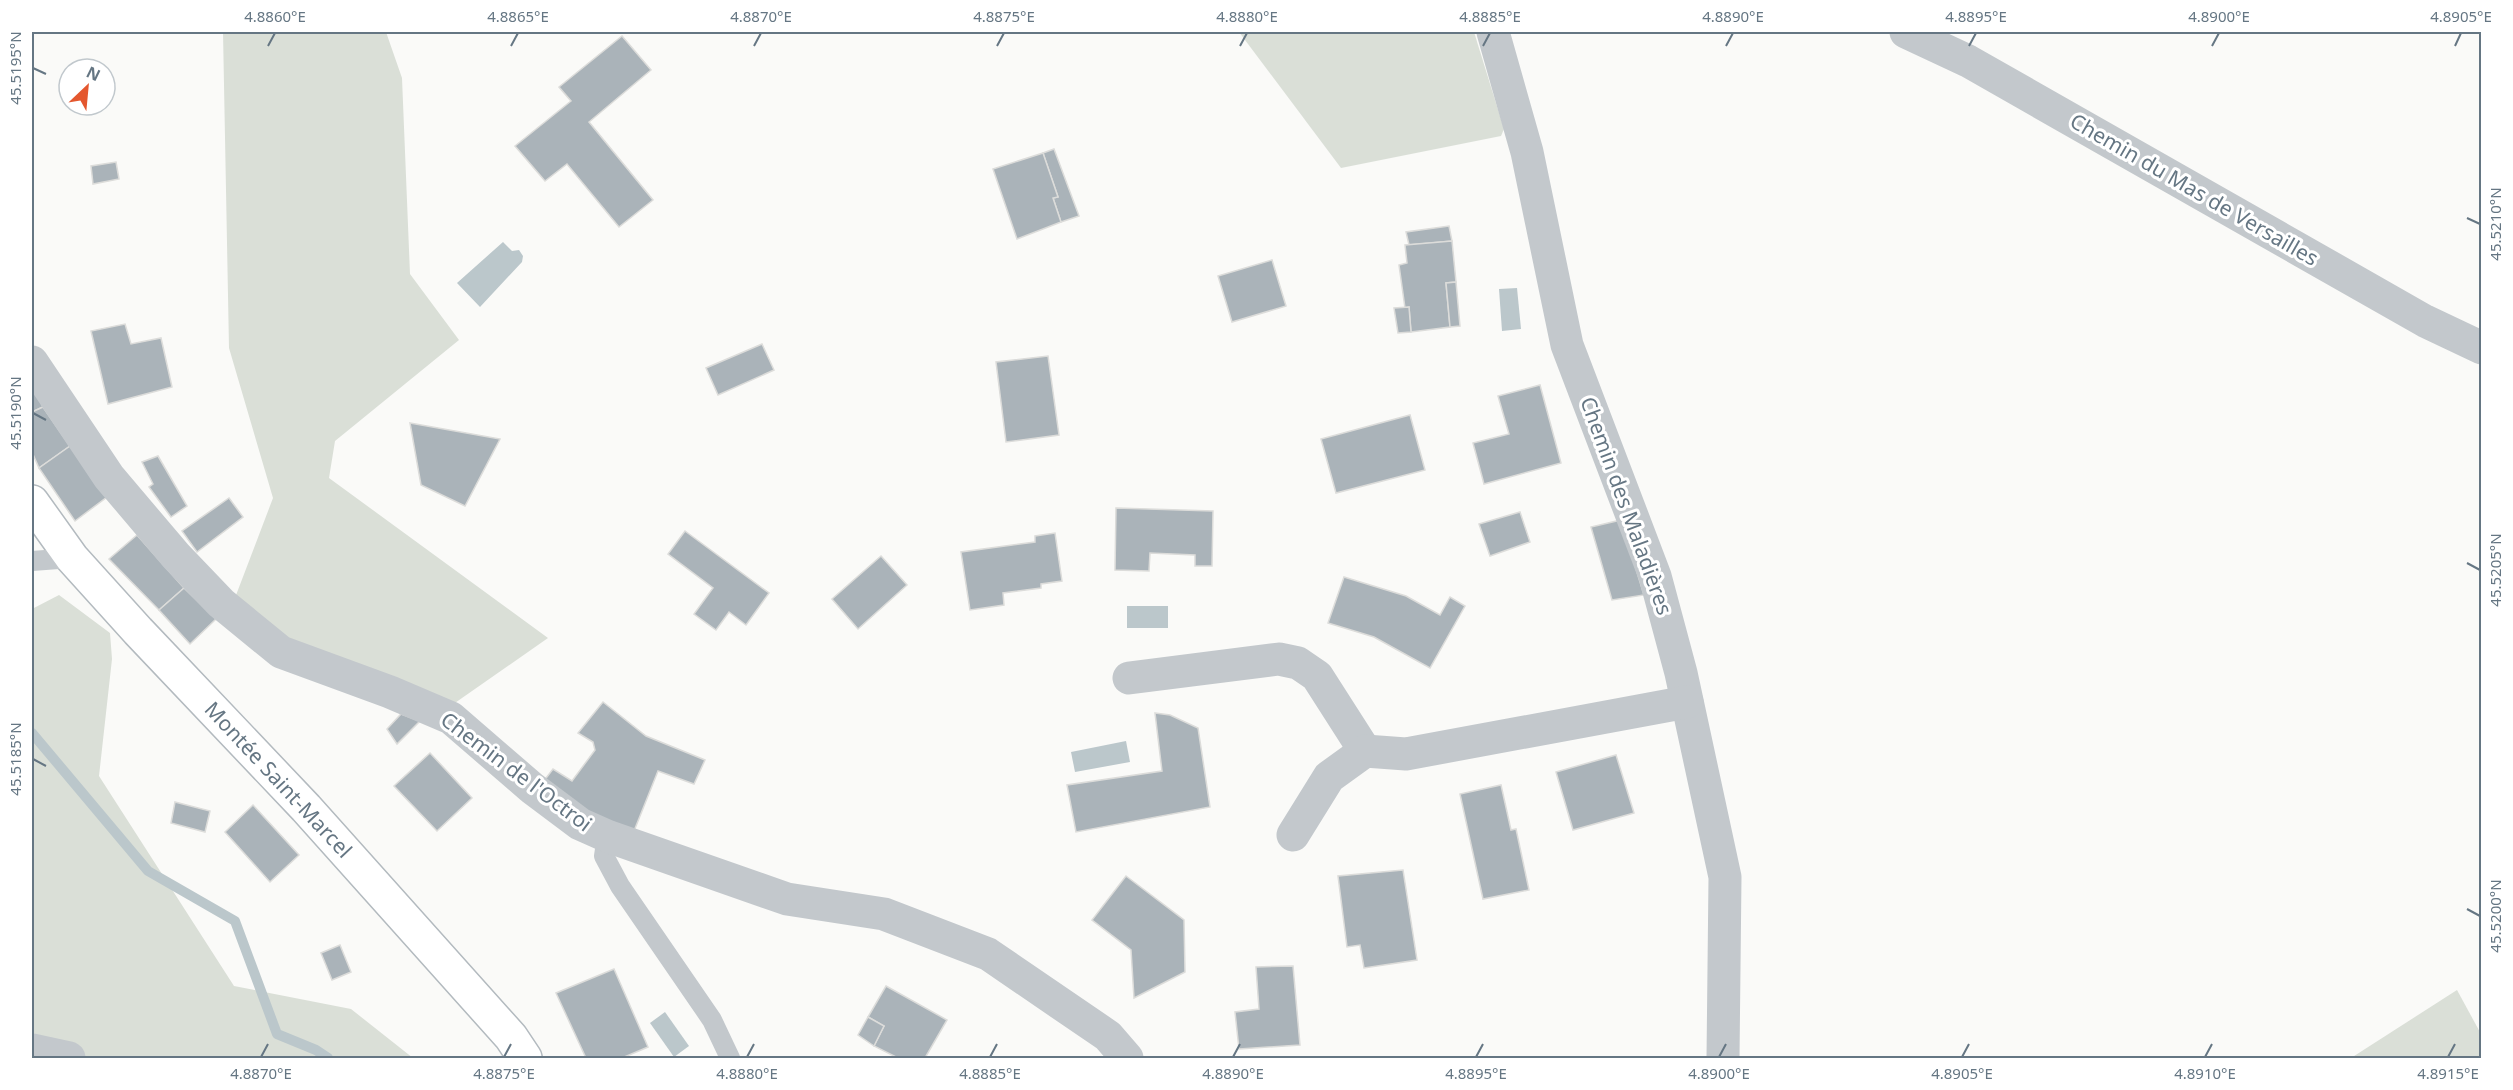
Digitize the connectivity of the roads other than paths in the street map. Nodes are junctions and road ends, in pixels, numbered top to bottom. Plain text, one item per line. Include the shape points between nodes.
1 (1493, 32) edge
2 (1906, 32) edge
3 (2481, 348) edge
4 (32, 362) edge
5 (32, 502) edge
6 (72, 558) junction
7 (32, 561) edge
8 (1129, 678) dead end
9 (1687, 702) junction
10 (1365, 752) junction
11 (1293, 835) dead end
12 (607, 837) junction
13 (32, 1050) edge
14 (69, 1059) edge
15 (525, 1059) edge
16 (730, 1059) edge
17 (1127, 1059) edge
18 (1723, 1059) edge

1 - 9 street, Chemin des Maladières via 1527,152 1567,345 1655,576
2 - 3 street, Chemin du Mas de Versailles via 1968,61 2373,292
4 - 12 street, Chemin de l'Octroi via 109,477 176,556 230,610 281,652 451,718 556,806
5 - 6 main road, Montée Saint-Marcel
6 - 7 lane
6 - 15 main road, Montée Saint-Marcel via 306,808 511,1037
8 - 10 street via 1279,659 1299,663 1317,676
9 - 10 street via 1407,754
9 - 18 street, Chemin des Maladières via 1725,876
10 - 11 street via 1329,777
12 - 16 lane via 604,856 620,886 712,1020
12 - 17 street, Chemin de l'Octroi via 787,898 884,914 988,954 1108,1036
13 - 14 street

